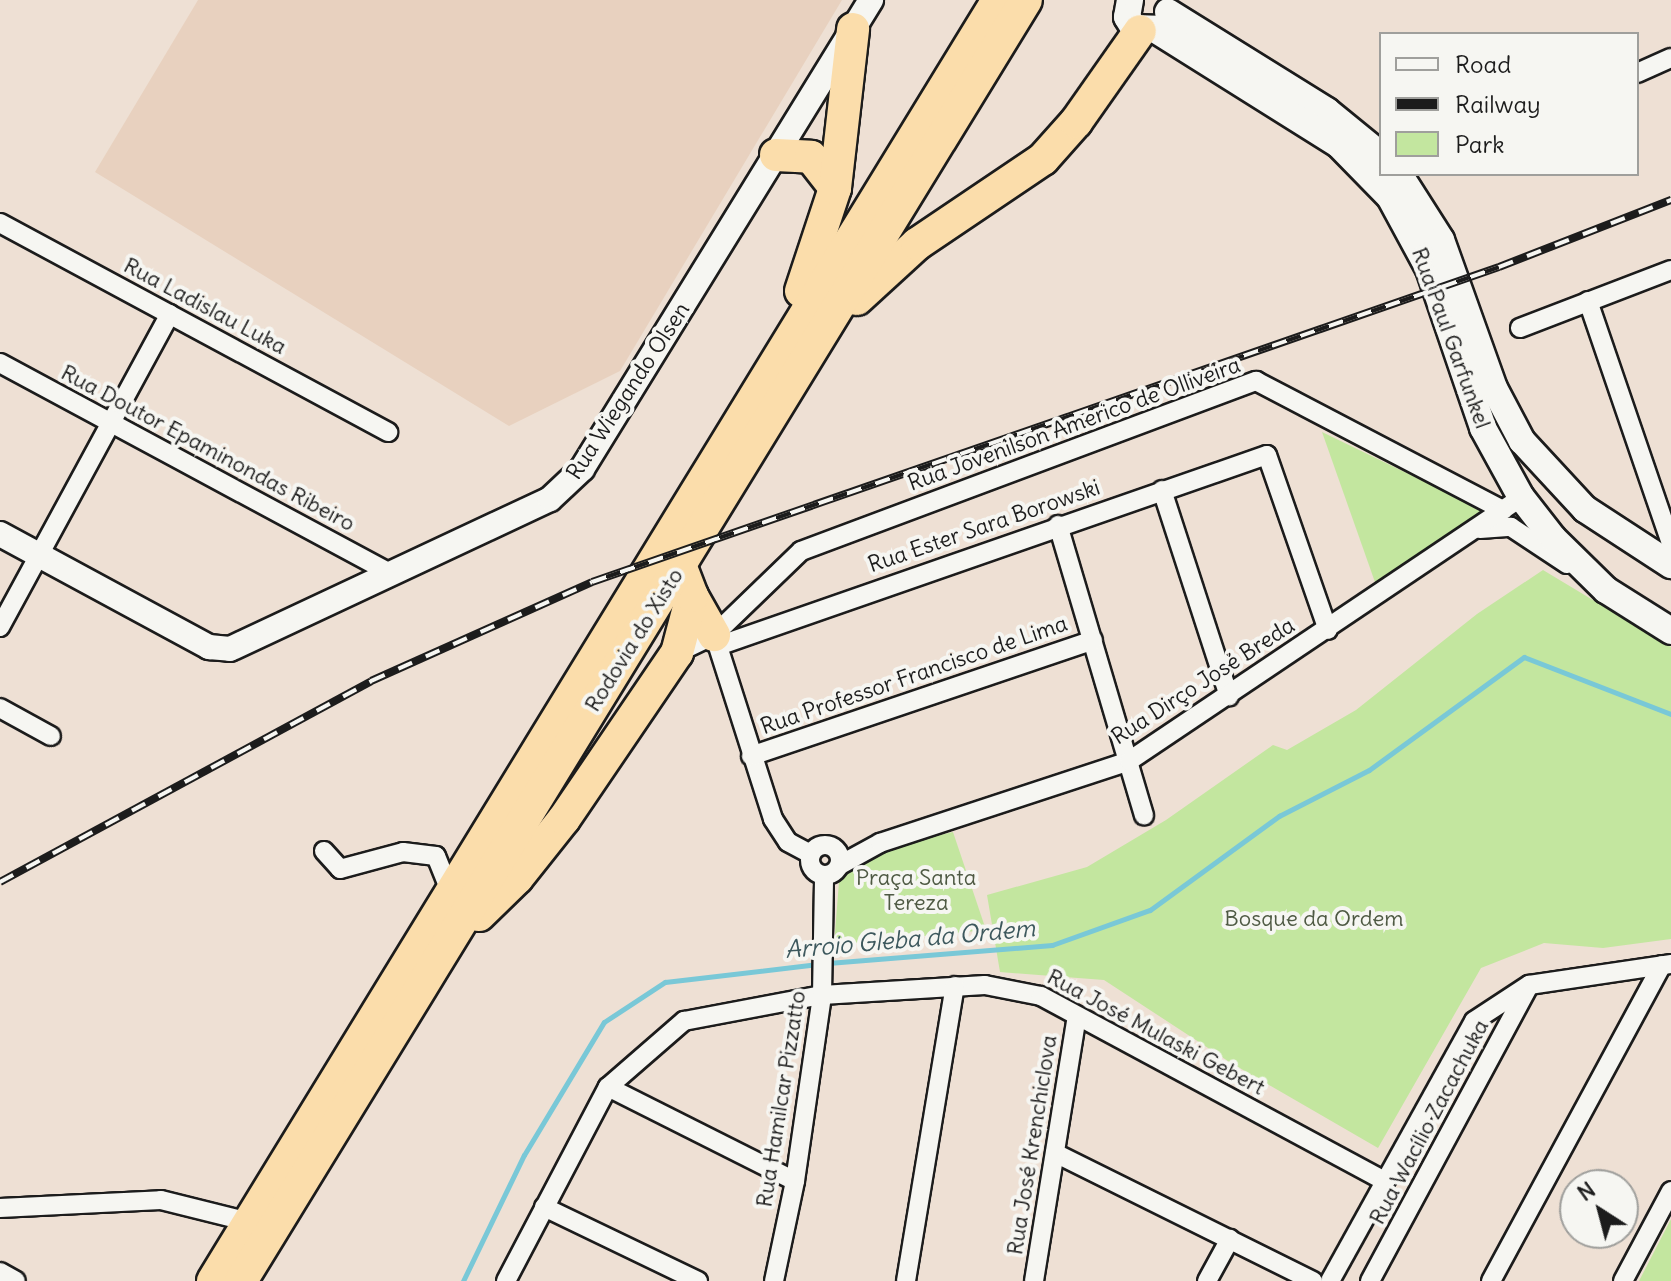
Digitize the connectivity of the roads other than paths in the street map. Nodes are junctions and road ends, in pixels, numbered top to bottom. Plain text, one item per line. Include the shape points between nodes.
1 (871, 0) edge
2 (998, 0) edge
3 (1026, 0) edge
4 (1106, 0) edge
5 (1152, 12) edge
6 (853, 29) junction
7 (1671, 58) edge
8 (1639, 72) edge
9 (1379, 153) edge
10 (776, 155) junction
11 (1400, 176) edge
12 (835, 188) junction
13 (0, 223) edge
14 (1671, 270) edge
15 (1588, 301) junction
16 (170, 314) junction
17 (1520, 328) dead end
18 (823, 332) junction
19 (0, 363) edge
20 (766, 378) junction
21 (111, 422) junction
22 (388, 432) dead end
23 (1162, 490) junction
24 (1512, 504) junction
25 (1058, 525) junction
26 (1470, 533) junction
27 (0, 534) edge
28 (1671, 543) edge
29 (39, 555) junction
30 (680, 565) junction
31 (1671, 565) edge
32 (393, 575) junction
33 (1606, 590) junction
34 (692, 596) junction
35 (0, 627) edge
36 (1328, 630) junction
37 (1671, 631) edge
38 (716, 640) junction
39 (1093, 640) junction
40 (677, 653) junction
41 (1229, 696) junction
42 (0, 708) edge
43 (51, 736) dead end
44 (751, 756) junction
45 (1129, 761) junction
46 (1144, 816) dead end
47 (880, 843) junction
48 (829, 844) junction
49 (324, 851) dead end
50 (811, 854) junction
51 (832, 870) junction
52 (451, 893) junction
53 (447, 944) junction
54 (1666, 965) edge
55 (1529, 985) junction
56 (955, 986) junction
57 (822, 991) junction
58 (1077, 1016) junction
59 (608, 1087) junction
60 (1055, 1153) junction
61 (795, 1181) junction
62 (1385, 1181) junction
63 (1671, 1191) edge
64 (544, 1207) junction
65 (0, 1208) edge
66 (249, 1222) junction
67 (1230, 1239) junction
68 (0, 1272) edge
69 (16, 1281) edge
70 (213, 1281) edge
71 (241, 1281) edge
72 (506, 1281) edge
73 (698, 1281) edge
74 (774, 1281) edge
75 (906, 1281) edge
76 (1034, 1281) edge
77 (1207, 1281) edge
78 (1313, 1281) edge
79 (1330, 1281) edge
80 (1370, 1281) edge
81 (1491, 1281) edge
82 (1623, 1281) edge

1 - 6 street, Rua Wiegando Olsen
2 - 20 highway, Rodovia do Xisto
3 - 18 highway, Rodovia do Xisto
4 - 5 main road, Rua Paul Garfunkel
5 - 9 main road, Rua Paul Garfunkel via 1327,111
5 - 18 highway via 1076,122 1043,159 917,244
5 - 24 main road, Rua Paul Garfunkel via 1339,145 1390,197 1429,269
6 - 10 street, Rua Wiegando Olsen
6 - 12 highway
7 - 8 street
10 - 12 highway via 811,157
10 - 32 street, Rua Wiegando Olsen via 572,481 539,505
11 - 31 main road, Rua Paul Garfunkel via 1441,240 1507,416 1562,489 1610,528
12 - 20 highway via 821,240
13 - 16 street, Rua Ladislau Luka
14 - 15 street
15 - 17 street
15 - 28 street
16 - 21 street
16 - 22 street, Rua Ladislau Luka
18 - 30 highway, Rodovia do Xisto
19 - 21 street, Rua Doutor Epaminondas Ribeiro
20 - 52 highway, Rodovia do Xisto
21 - 29 street
21 - 32 street, Rua Doutor Epaminondas Ribeiro
23 - 25 street, Rua Ester Sara Borowski
23 - 36 street, Rua Ester Sara Borowski via 1267,455
23 - 41 street
24 - 26 street, Rua Dirço José Breda
24 - 33 main road, Rua Paul Garfunkel
24 - 38 street, Rua Jovenilson Americo de Olliveira via 1256,381 801,551
25 - 38 street, Rua Ester Sara Borowski
25 - 39 street
26 - 33 street via 1490,526 1511,527
26 - 36 street, Rua Dirço José Breda
27 - 29 street
29 - 32 street, Rua Wiegando Olsen via 209,647 241,647
29 - 35 street
30 - 34 highway
30 - 53 highway, Rodovia do Xisto
33 - 37 main road, Rua Paul Garfunkel
34 - 38 highway
34 - 40 highway
36 - 41 street, Rua Dirço José Breda
38 - 40 street, Rua Jovenilson Americo de Olliveira
38 - 44 street
39 - 44 street, Rua Professor Francisco de Lima
39 - 45 street
40 - 53 highway via 564,819 517,878
41 - 45 street, Rua Dirço José Breda
42 - 43 street
44 - 50 street via 779,831
45 - 46 street
45 - 47 street, Rua Dirço José Breda
47 - 48 street, Rua Dirço José Breda
47 - 51 street, Rua Dirço José Breda
48 - 50 street
48 - 51 street via 838,850
49 - 52 street via 340,869 403,852 436,856
50 - 51 street via 812,867
51 - 57 street, Rua Hamilcar Pizzatto
52 - 66 highway, Rodovia do Xisto
53 - 71 highway, Rodovia do Xisto
54 - 55 street
54 - 81 street
55 - 62 street, Rua Wacílio Zacachuka via 1474,1021
55 - 80 street, Rua Wacílio Zacachuka
56 - 57 street, Rua José Mulaski Gebert
56 - 58 street, Rua José Mulaski Gebert via 1012,987
56 - 75 street
57 - 59 street, Rua José Mulaski Gebert via 684,1021
57 - 61 street, Rua Hamilcar Pizzatto
58 - 60 street, Rua José Krenchiclova
58 - 62 street, Rua José Mulaski Gebert
59 - 61 street
59 - 64 street, Rua José Mulaski Gebert
60 - 67 street
60 - 76 street, Rua José Krenchiclova
61 - 74 street, Rua Hamilcar Pizzatto
62 - 79 street, Rua Wacílio Zacachuka
63 - 82 street
64 - 72 street, Rua José Mulaski Gebert
64 - 73 street
65 - 66 street via 161,1200
66 - 70 highway, Rodovia do Xisto
67 - 77 street
67 - 78 street
68 - 69 street

